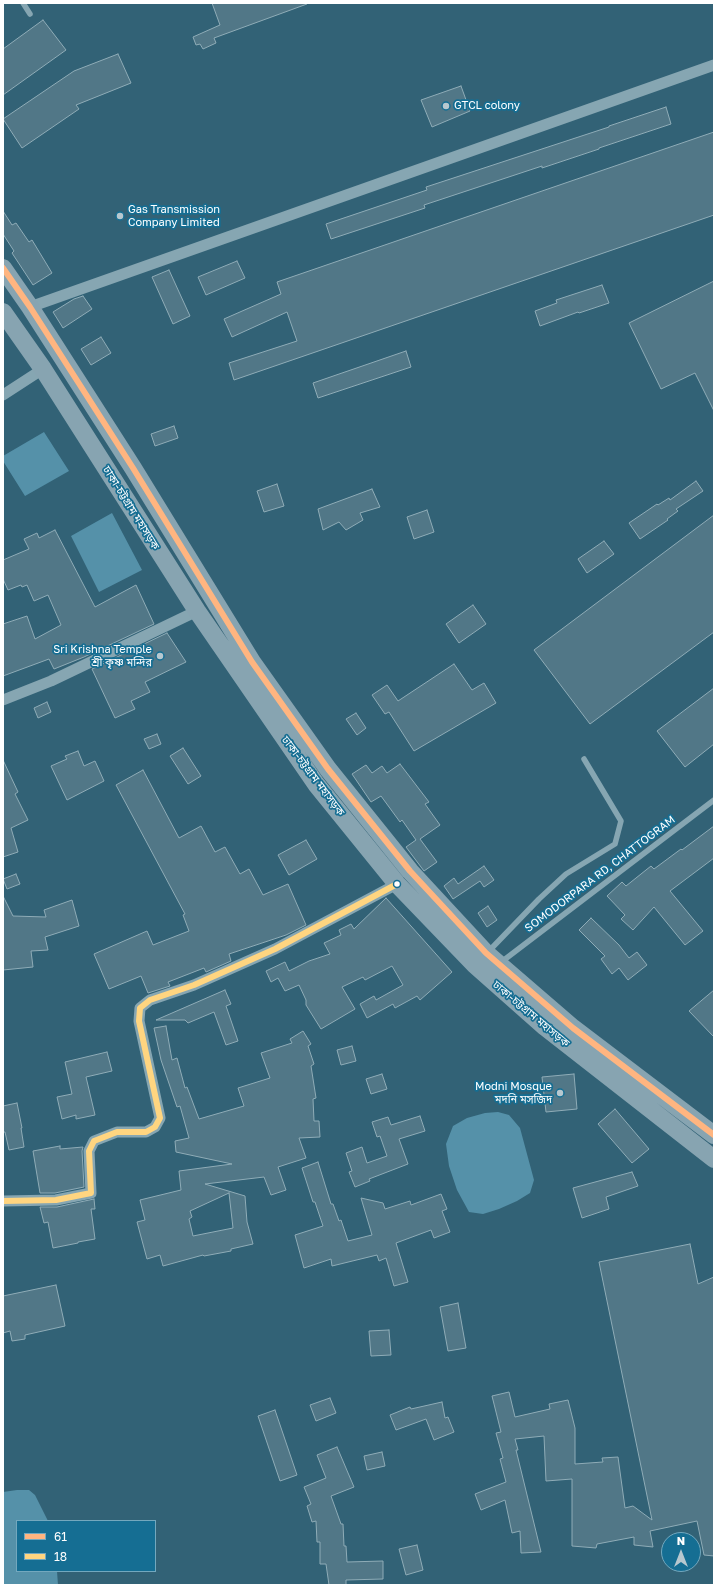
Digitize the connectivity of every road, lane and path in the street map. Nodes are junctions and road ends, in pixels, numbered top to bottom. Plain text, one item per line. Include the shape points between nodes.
1 (23, 3) edge
2 (30, 14) dead end
3 (714, 65) edge
4 (3, 268) edge
5 (30, 307) junction
6 (3, 312) edge
7 (43, 369) junction
8 (3, 396) edge
9 (197, 611) junction
10 (3, 700) edge
11 (584, 759) dead end
12 (714, 800) edge
13 (397, 884) junction
14 (492, 959) junction
15 (714, 1135) edge
16 (714, 1160) edge
17 (3, 1201) edge

1 - 2 lane
3 - 5 street
4 - 5 highway, ঢাকা-চট্টগ্রাম মহাসড়ক
5 - 14 highway, ঢাকা-চট্টগ্রাম মহাসড়ক via 252,662 338,781 410,870
6 - 7 highway, ঢাকা-চট্টগ্রাম মহাসড়ক
7 - 8 street
7 - 9 highway, ঢাকা-চট্টগ্রাম মহাসড়ক
9 - 10 street via 51,681
9 - 13 highway, ঢাকা-চট্টগ্রাম মহাসড়ক via 316,784
11 - 14 lane via 621,821 615,844 566,874 539,899
12 - 14 lane, SOMODORPARA RD, CHATTOGRAM
13 - 16 highway, ঢাকা-চট্টগ্রাম মহাসড়ক via 475,965 539,1022
13 - 17 street via 275,949 194,985 150,1000 140,1008 139,1021 160,1118 155,1127 146,1132 117,1132 94,1141 89,1151 92,1193 56,1200
14 - 15 highway, ঢাকা-চট্টগ্রাম মহাসড়ক via 573,1028

